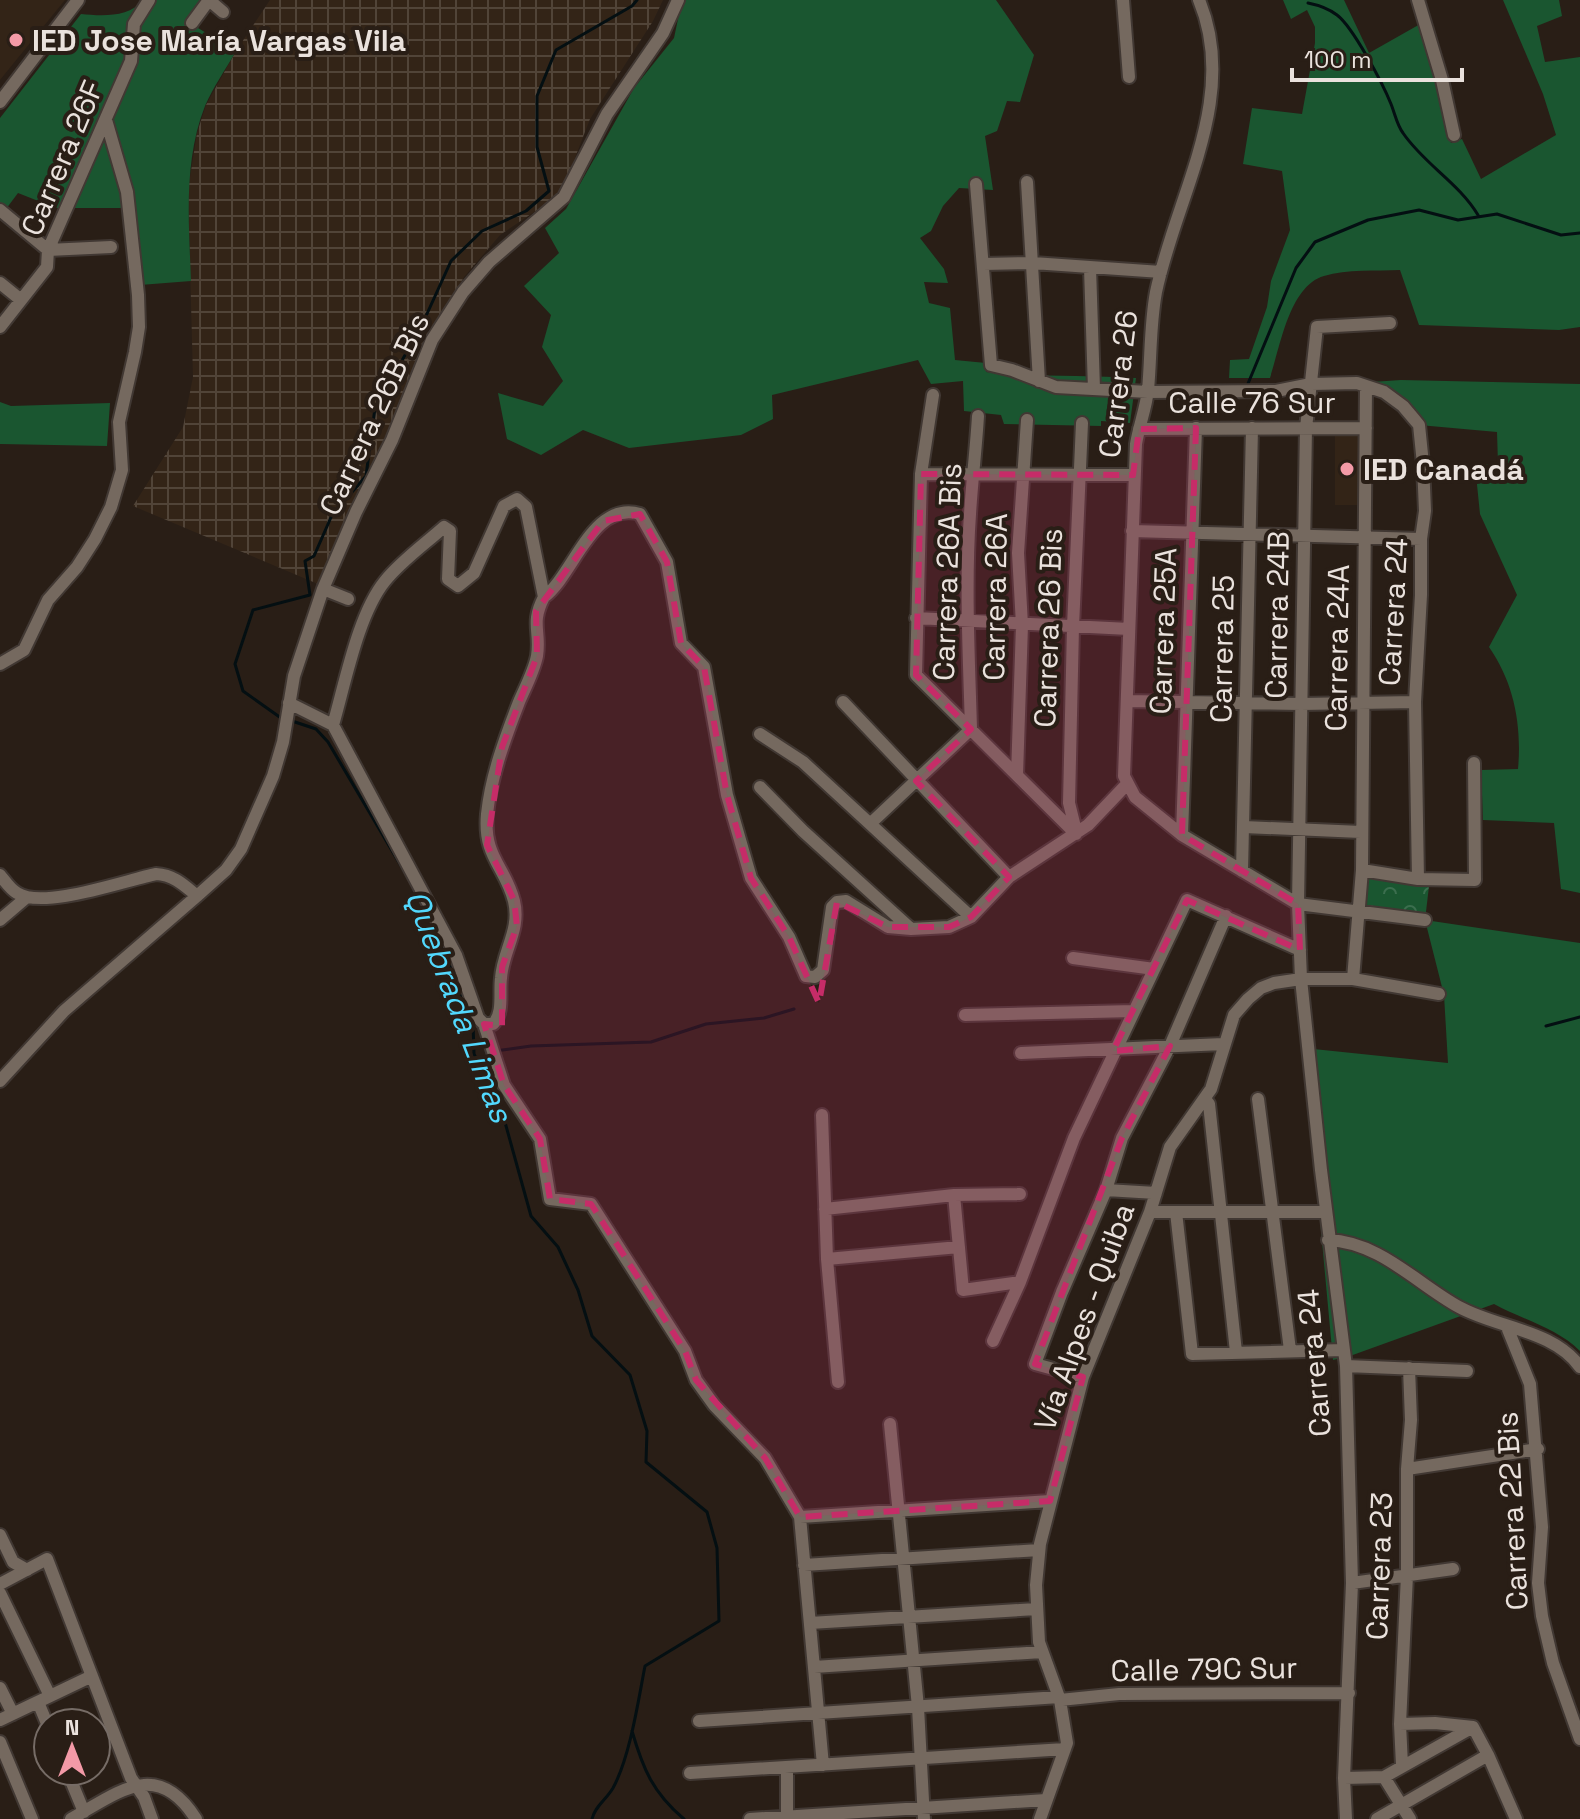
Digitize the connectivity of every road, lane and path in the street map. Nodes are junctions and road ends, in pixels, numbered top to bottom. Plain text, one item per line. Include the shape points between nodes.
1 (78, 0) edge
2 (149, 0) edge
3 (209, 0) edge
4 (678, 0) edge
5 (1123, 0) edge
6 (1199, 0) edge
7 (1418, 0) edge
8 (223, 12) dead end
9 (192, 23) dead end
10 (1129, 77) dead end
11 (0, 102) edge
12 (106, 120) junction
13 (1454, 135) dead end
14 (1027, 182) dead end
15 (976, 184) dead end
16 (0, 210) edge
17 (111, 247) dead end
18 (48, 250) junction
19 (1033, 263) junction
20 (983, 264) junction
21 (1090, 268) junction
22 (1161, 272) junction
23 (0, 283) edge
24 (21, 300) junction
25 (1390, 323) dead end
26 (0, 327) edge
27 (1039, 381) junction
28 (1311, 384) junction
29 (1362, 384) junction
30 (1094, 389) junction
31 (1148, 392) junction
32 (933, 395) dead end
33 (978, 416) dead end
34 (1027, 420) dead end
35 (1082, 423) dead end
36 (1196, 428) junction
37 (1252, 428) junction
38 (1306, 428) junction
39 (1366, 428) junction
40 (1139, 429) junction
41 (921, 474) junction
42 (975, 474) junction
43 (1024, 474) junction
44 (1080, 475) junction
45 (1133, 475) junction
46 (1132, 531) junction
47 (1192, 533) junction
48 (1251, 534) junction
49 (1304, 536) junction
50 (1364, 538) junction
51 (1421, 539) junction
52 (323, 589) junction
53 (544, 597) junction
54 (348, 599) dead end
55 (916, 618) junction
56 (968, 621) junction
57 (1022, 625) junction
58 (1073, 627) junction
59 (1129, 629) junction
60 (0, 664) edge
61 (1127, 701) junction
62 (1187, 701) junction
63 (843, 702) dead end
64 (1247, 702) junction
65 (1415, 702) junction
66 (1301, 704) junction
67 (1362, 704) junction
68 (289, 708) junction
69 (333, 725) junction
70 (971, 729) junction
71 (760, 734) dead end
72 (1474, 763) dead end
73 (1017, 775) junction
74 (916, 781) junction
75 (1127, 784) junction
76 (760, 787) dead end
77 (871, 823) junction
78 (1244, 827) junction
79 (1299, 829) junction
80 (1361, 832) junction
81 (1076, 834) junction
82 (1182, 835) junction
83 (1362, 870) junction
84 (1242, 871) junction
85 (0, 875) edge
86 (1009, 877) junction
87 (1418, 879) junction
88 (197, 896) junction
89 (27, 897) junction
90 (1298, 904) junction
91 (1359, 910) junction
92 (1226, 916) junction
93 (971, 917) junction
94 (0, 920) edge
95 (1425, 920) dead end
96 (911, 929) junction
97 (1300, 950) junction
98 (1073, 958) dead end
99 (1154, 969) junction
100 (1301, 979) junction
101 (1353, 979) junction
102 (1439, 994) dead end
103 (1134, 1011) junction
104 (965, 1015) dead end
105 (484, 1024) junction
106 (1223, 1044) junction
107 (1170, 1046) junction
108 (1113, 1051) junction
109 (1021, 1053) dead end
110 (0, 1081) edge
111 (1205, 1099) junction
112 (1258, 1099) dead end
113 (822, 1115) dead end
114 (1106, 1190) junction
115 (1156, 1193) junction
116 (1020, 1194) dead end
117 (954, 1195) junction
118 (825, 1209) junction
119 (1150, 1212) junction
120 (1176, 1212) junction
121 (1221, 1212) junction
122 (1272, 1212) junction
123 (1325, 1212) junction
124 (1328, 1240) junction
125 (959, 1247) junction
126 (827, 1259) junction
127 (1020, 1282) junction
128 (1507, 1327) junction
129 (993, 1341) dead end
130 (1290, 1350) junction
131 (1344, 1350) junction
132 (1236, 1352) junction
133 (1346, 1366) junction
134 (1580, 1367) edge
135 (1409, 1368) junction
136 (1467, 1371) dead end
137 (1083, 1377) junction
138 (838, 1382) dead end
139 (890, 1424) dead end
140 (1538, 1449) junction
141 (1407, 1469) junction
142 (1050, 1501) junction
143 (898, 1511) junction
144 (800, 1517) junction
145 (0, 1535) edge
146 (1039, 1550) junction
147 (903, 1559) junction
148 (804, 1565) junction
149 (1453, 1569) dead end
150 (27, 1570) junction
151 (1407, 1575) junction
152 (1352, 1583) junction
153 (0, 1584) edge
154 (0, 1593) edge
155 (1036, 1609) junction
156 (909, 1617) junction
157 (810, 1623) junction
158 (1042, 1652) junction
159 (913, 1660) junction
160 (814, 1667) junction
161 (92, 1676) junction
162 (0, 1688) edge
163 (1349, 1693) junction
164 (44, 1699) junction
165 (1060, 1699) junction
166 (45, 1707) edge
167 (918, 1707) junction
168 (819, 1713) junction
169 (13, 1714) junction
170 (0, 1720) edge
171 (699, 1721) dead end
172 (1400, 1724) junction
173 (1473, 1727) junction
174 (1580, 1739) edge
175 (0, 1742) edge
176 (1065, 1749) junction
177 (1488, 1755) junction
178 (920, 1758) junction
179 (823, 1765) junction
180 (1402, 1765) junction
181 (787, 1767) junction
182 (690, 1773) dead end
183 (1384, 1777) junction
184 (1344, 1778) junction
185 (135, 1784) junction
186 (74, 1787) edge
187 (1046, 1800) junction
188 (1403, 1803) junction
189 (84, 1812) junction
190 (923, 1814) edge
191 (787, 1818) edge
192 (32, 1819) edge
193 (71, 1819) edge
194 (152, 1819) edge
195 (196, 1819) edge
196 (750, 1819) edge
197 (1040, 1819) edge
198 (1346, 1819) edge
199 (1377, 1819) edge
200 (1410, 1819) edge
201 (1516, 1819) edge

1 - 11 street
2 - 12 street, Carrera 26F via 134,24 131,61
3 - 8 street
3 - 9 street
4 - 52 street, Carrera 26B Bis via 663,33 607,114 564,197 489,262 432,340
5 - 10 street
6 - 22 street, Carrera 26 via 1212,42 1213,86
7 - 13 street
12 - 18 street, Carrera 26F
12 - 60 street via 127,192 138,295 139,327 119,422 122,470 95,539 48,600 24,650
14 - 19 street
15 - 20 street
16 - 18 street
17 - 18 street
18 - 24 street, Carrera 26F via 47,267
19 - 20 street
19 - 21 street
19 - 27 street
20 - 27 street via 991,365
21 - 22 street
21 - 30 street
22 - 31 street, Carrera 26 via 1151,326
23 - 24 street
24 - 26 street, Carrera 26F
25 - 28 street, Carrera 24B via 1317,327
27 - 30 street
28 - 29 street
28 - 31 street via 1276,391
28 - 38 street, Carrera 24B
29 - 39 street, Carrera 24A
29 - 51 street, Carrera 24 via 1384,392 1419,425 1425,511
30 - 31 street
31 - 40 street, Carrera 26
32 - 41 street
33 - 42 street, Carrera 26A Bis
34 - 43 street, Carrera 26A
35 - 44 street, Carrera 26 Bis
36 - 37 street, Calle 76 Sur
36 - 40 street, Calle 76 Sur
36 - 47 street, Carrera 25A
37 - 38 street, Calle 76 Sur
37 - 48 street, Carrera 25
38 - 39 street, Calle 76 Sur
38 - 49 street, Carrera 24B
39 - 50 street, Carrera 24A
40 - 45 street, Carrera 26
41 - 42 street
41 - 55 street
42 - 43 street
42 - 56 street, Carrera 26A Bis
43 - 44 street
43 - 57 street, Carrera 26A via 1018,553
44 - 45 street
44 - 58 street, Carrera 26 Bis
45 - 46 street, Carrera 26
46 - 47 street
46 - 59 street, Carrera 26
47 - 48 street
47 - 62 street, Carrera 25A
48 - 49 street
48 - 64 street, Carrera 25
49 - 50 street
49 - 66 street, Carrera 24B
50 - 51 street
50 - 67 street, Carrera 24A
51 - 65 street, Carrera 24
52 - 54 street
52 - 68 street, Carrera 26B Bis
53 - 69 street via 526,507 517,499 504,506 474,573 458,586 448,579 450,531 444,527 386,580 374,598
53 - 96 street via 560,583 566,567 603,521 631,511 640,514 667,562 681,643 704,667 727,795 751,878 789,937 806,976 823,970 837,902 846,901 888,927
53 - 105 street via 535,617 537,656 502,747 487,813 487,845 514,900 517,926 502,967 499,1018
55 - 56 street
55 - 70 street via 916,675
56 - 57 street
56 - 70 street, Carrera 26A Bis
57 - 58 street
57 - 73 street, Carrera 26A
58 - 59 street
58 - 81 street, Carrera 26 Bis via 1069,803
59 - 61 street, Carrera 26
61 - 62 street
61 - 75 street, Carrera 26
62 - 64 street
62 - 82 street, Carrera 25A
63 - 74 street
64 - 66 street
64 - 78 street, Carrera 25
65 - 67 street
65 - 87 street, Carrera 24
66 - 67 street
66 - 79 street, Carrera 24B
67 - 80 street, Carrera 24A
68 - 69 street
68 - 88 street, Carrera 26B Bis via 273,776 241,849
69 - 105 street via 456,955
70 - 73 street
70 - 74 street
71 - 77 street via 803,762
72 - 87 street via 1475,880
73 - 81 street
74 - 77 street
74 - 86 street
75 - 81 street
75 - 82 street
76 - 96 street
77 - 93 street
78 - 79 street
78 - 84 street, Carrera 25
79 - 80 street
79 - 90 street, Carrera 24B
80 - 83 street, Carrera 24A
81 - 86 street
82 - 84 street
83 - 87 street
83 - 91 street, Carrera 24A
84 - 90 street
85 - 89 street
86 - 93 street
88 - 89 street via 180,881 156,874 81,893
88 - 110 street, Carrera 26B Bis via 64,1011
89 - 94 street
90 - 91 street
90 - 97 street, Carrera 24
91 - 95 street
91 - 101 street, Carrera 24A
92 - 97 street
92 - 99 street via 1187,900
92 - 107 street
93 - 96 street via 949,927
97 - 100 street, Carrera 24
98 - 99 street
99 - 103 street
100 - 101 street, Vía Alpes - Quiba
100 - 106 street, Vía Alpes - Quiba via 1267,985 1248,999 1234,1015
100 - 123 street, Carrera 24
101 - 102 street, Vía Alpes - Quiba
103 - 104 street
103 - 108 street
105 - 144 street via 504,1085 540,1139 550,1199 591,1204 685,1351 696,1380 765,1458
106 - 107 street
106 - 111 street, Vía Alpes - Quiba
107 - 108 street
107 - 114 street via 1129,1121
108 - 109 street
108 - 127 street
111 - 115 street, Vía Alpes - Quiba via 1170,1147
111 - 121 street
112 - 122 street
113 - 118 street
114 - 115 street
114 - 137 street via 1035,1364
115 - 119 street, Vía Alpes - Quiba
116 - 117 street
117 - 118 street
117 - 125 street
118 - 126 street
119 - 120 street
119 - 137 street, Vía Alpes - Quiba
120 - 121 street
120 - 132 street via 1192,1354
121 - 122 street
121 - 132 street
122 - 123 street
122 - 130 street
123 - 124 street, Carrera 24
124 - 128 street via 1386,1258 1460,1307
124 - 131 street, Carrera 24
125 - 126 street
125 - 127 street via 963,1290
126 - 138 street
127 - 129 street
128 - 134 street via 1558,1347
128 - 140 street, Carrera 22 Bis via 1530,1384
130 - 131 street
130 - 132 street
131 - 133 street, Carrera 24
133 - 135 street
133 - 152 street, Carrera 24
135 - 136 street
135 - 141 street, Carrera 23
137 - 142 street, Vía Alpes - Quiba
139 - 143 street
140 - 141 street
140 - 174 street, Carrera 22 Bis via 1542,1616
141 - 151 street, Carrera 23
142 - 143 street
142 - 146 street, Vía Alpes - Quiba
143 - 144 street
143 - 147 street
144 - 148 street
145 - 150 street via 13,1562
146 - 147 street
146 - 155 street, Vía Alpes - Quiba
147 - 148 street
147 - 156 street
148 - 157 street
149 - 151 street
150 - 153 street
150 - 161 street via 47,1559
151 - 152 street
151 - 172 street, Carrera 23
152 - 163 street, Carrera 24
154 - 164 street
155 - 156 street
155 - 158 street, Vía Alpes - Quiba
156 - 157 street
156 - 159 street
157 - 160 street
158 - 159 street
158 - 165 street, Vía Alpes - Quiba
159 - 160 street
159 - 167 street
160 - 168 street
161 - 164 street
161 - 185 street
162 - 169 street
163 - 165 street, Calle 79C Sur
163 - 184 street, Carrera 24
164 - 166 street
164 - 169 street
165 - 167 street, Calle 79C Sur
165 - 176 street, Vía Alpes - Quiba
167 - 168 street, Calle 79C Sur
167 - 178 street
168 - 171 street, Calle 79C Sur
168 - 179 street
169 - 170 street
172 - 173 street
172 - 180 street, Carrera 23
173 - 177 street
173 - 180 street
175 - 192 street
176 - 178 street
176 - 187 street, Vía Alpes - Quiba
177 - 188 street
177 - 201 street
178 - 179 street
178 - 190 street
179 - 181 street
180 - 183 street
181 - 182 street
181 - 191 street
183 - 184 street
183 - 188 street
184 - 198 street, Carrera 24
185 - 189 street
185 - 194 street
185 - 195 street via 172,1792
186 - 189 street
187 - 190 street
187 - 197 street, Vía Alpes - Quiba
188 - 199 street
188 - 200 street
189 - 193 street
190 - 191 street
191 - 196 street

